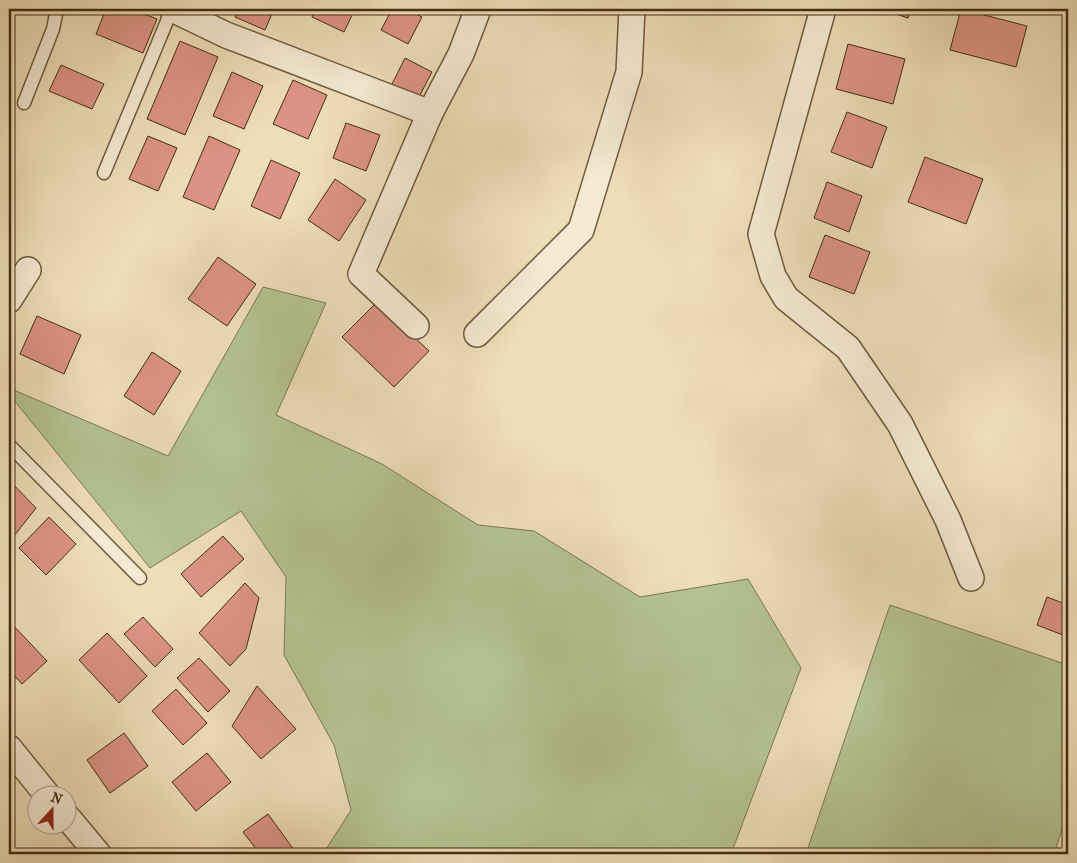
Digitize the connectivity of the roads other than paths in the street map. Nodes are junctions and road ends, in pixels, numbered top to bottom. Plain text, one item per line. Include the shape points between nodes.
1 (57, 9) edge
2 (172, 9) edge
3 (478, 9) edge
4 (632, 9) edge
5 (823, 9) edge
6 (24, 104) dead end
7 (430, 113) junction
8 (104, 173) dead end
9 (28, 270) dead end
10 (9, 300) edge
11 (416, 326) dead end
12 (478, 334) dead end
13 (9, 444) edge
14 (140, 578) dead end
15 (971, 578) dead end
16 (9, 748) edge
17 (40, 786) edge
18 (78, 830) edge
19 (98, 854) edge

1 - 6 lane via 53,29
2 - 7 street via 226,35
2 - 8 lane
3 - 7 street via 461,54
4 - 12 street via 629,72 581,230
5 - 15 street via 760,234 772,276 786,298 848,348 900,424 948,520
7 - 11 street via 361,274
9 - 10 street
13 - 14 lane
16 - 17 street
18 - 19 street

